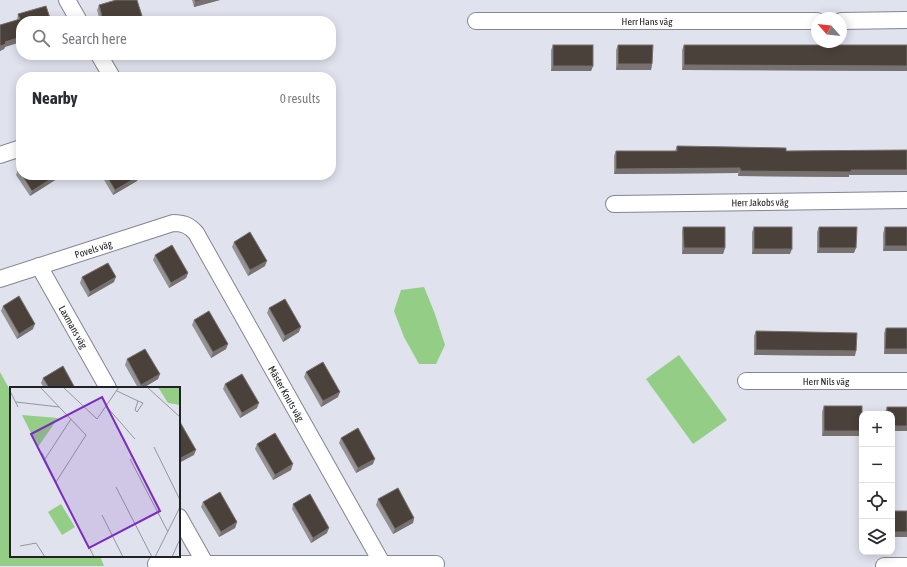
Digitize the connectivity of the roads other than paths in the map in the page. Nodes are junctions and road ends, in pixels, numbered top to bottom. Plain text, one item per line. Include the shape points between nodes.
1 (72, 1) edge
2 (77, 16) edge
3 (907, 20) edge
4 (476, 21) dead end
5 (811, 21) edge
6 (847, 21) edge
7 (102, 60) edge
8 (109, 72) edge
9 (16, 150) edge
10 (0, 155) edge
11 (907, 200) edge
12 (614, 204) dead end
13 (186, 225) joint
14 (39, 266) junction
15 (0, 279) edge
16 (746, 381) dead end
17 (907, 381) edge
18 (107, 387) edge
19 (180, 518) edge
20 (156, 564) dead end
21 (436, 564) dead end
22 (206, 565) junction
23 (383, 565) junction
24 (884, 566) edge
25 (907, 566) edge

1 - 2 street
3 - 6 street
4 - 5 street, Herr Hans väg
7 - 8 street
9 - 10 street
11 - 12 street, Herr Jakobs väg
13 - 14 street, Povels väg via 173,223
13 - 23 street, Mäster Knuts väg via 196,232
14 - 15 street, Povels väg
14 - 18 street, Laxmans väg
16 - 17 street, Herr Nils väg
19 - 22 street
20 - 22 street
21 - 23 street
22 - 23 street
24 - 25 street

